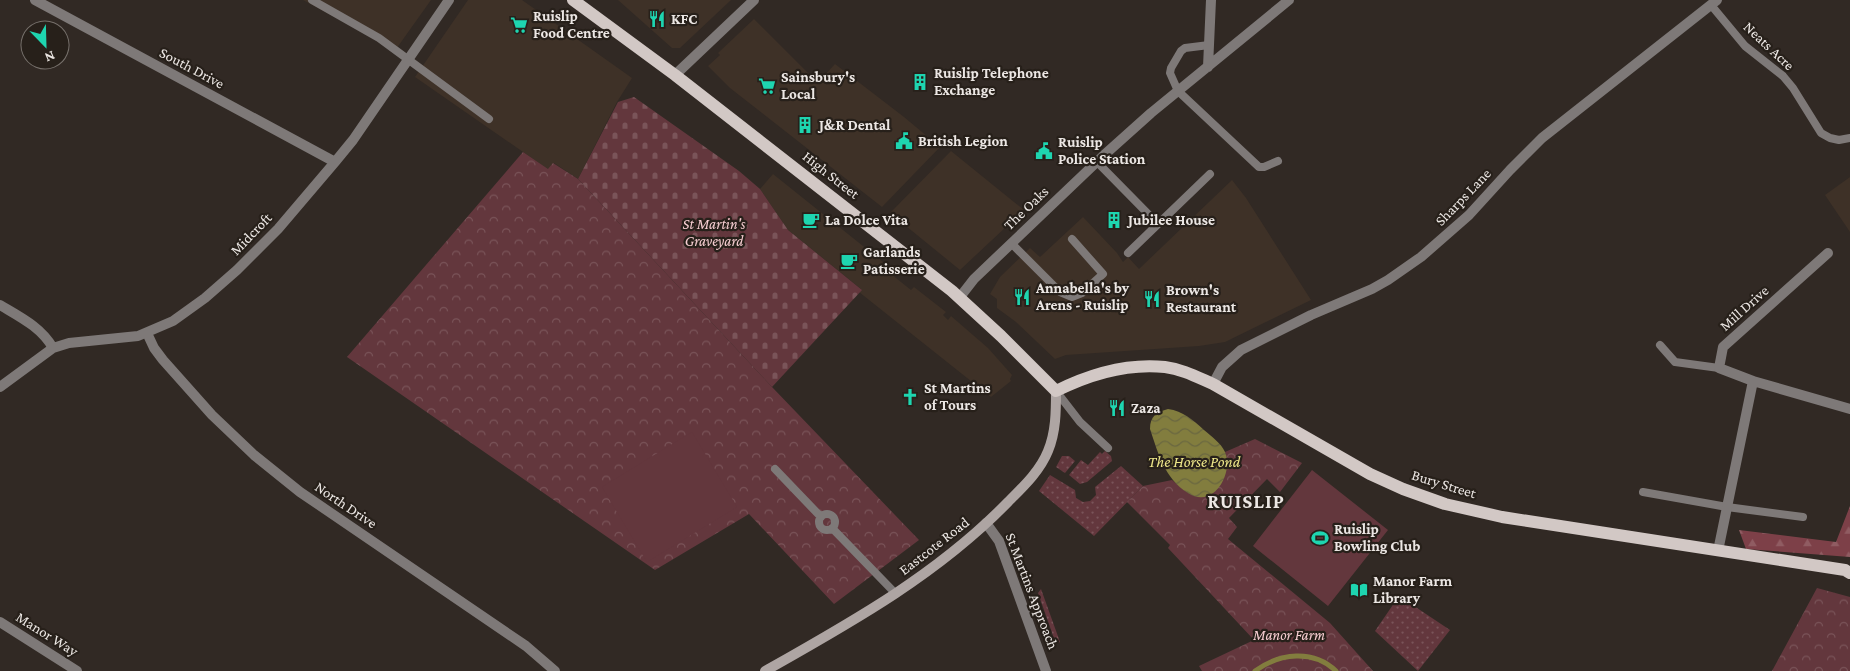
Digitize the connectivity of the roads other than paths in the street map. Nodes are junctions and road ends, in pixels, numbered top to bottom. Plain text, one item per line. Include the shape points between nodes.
1 (35, 0) edge
2 (312, 0) edge
3 (449, 0) edge
4 (573, 0) edge
5 (754, 0) edge
6 (1211, 0) edge
7 (1289, 0) edge
8 (1714, 2) edge
9 (1209, 45) junction
10 (409, 59) junction
11 (1208, 67) junction
12 (675, 75) junction
13 (1178, 91) junction
14 (489, 119) dead end
15 (1850, 138) edge
16 (1278, 161) dead end
17 (335, 162) junction
18 (1097, 162) junction
19 (1210, 174) dead end
20 (1158, 224) junction
21 (1072, 240) dead end
22 (1011, 243) junction
23 (1128, 253) dead end
24 (1828, 253) dead end
25 (960, 297) junction
26 (0, 305) edge
27 (147, 333) junction
28 (1660, 345) dead end
29 (52, 348) junction
30 (1719, 368) junction
31 (1753, 381) junction
32 (1212, 384) junction
33 (0, 387) edge
34 (1056, 391) junction
35 (1850, 409) edge
36 (1108, 448) dead end
37 (775, 469) dead end
38 (1642, 492) dead end
39 (1727, 507) junction
40 (1803, 517) dead end
41 (986, 523) junction
42 (1718, 552) junction
43 (1850, 573) edge
44 (896, 594) junction
45 (0, 622) edge
46 (77, 671) edge
47 (555, 671) edge
48 (765, 671) edge
49 (1046, 671) edge

1 - 17 street, South Drive
2 - 10 lane
3 - 10 street, Midcroft
4 - 12 main road, High Street
5 - 12 street
6 - 9 street
7 - 11 street, The Oaks
8 - 15 lane, Neats Acre via 1745,46 1793,88 1821,133 1839,140
8 - 32 street, Sharps Lane via 1542,138 1465,220 1421,257 1380,284 1241,350 1222,367
9 - 11 street
9 - 13 lane via 1181,51 1170,73
10 - 14 lane
10 - 17 street, Midcroft
11 - 13 street, The Oaks
12 - 25 main road, High Street
13 - 16 lane via 1259,166
13 - 18 street, The Oaks
17 - 27 street, Midcroft via 278,229 236,270 186,312
18 - 20 lane
18 - 22 street, The Oaks
19 - 20 lane
20 - 23 lane
21 - 22 lane via 1103,274 1082,293 1072,297 1060,292
22 - 25 street, The Oaks
24 - 30 street, Mill Drive via 1723,347
25 - 34 main road, High Street
26 - 29 street via 37,328
27 - 29 street, Midcroft
27 - 47 street, North Drive via 162,360 254,455 300,492 526,646
28 - 30 lane via 1675,362
29 - 33 street, Midcroft
30 - 31 street
31 - 35 street
31 - 39 street
32 - 34 main road, Bury Street via 1190,374 1146,367 1098,373
32 - 42 main road, Bury Street via 1370,474 1445,504 1502,517
34 - 36 lane via 1080,422
34 - 41 main road, Eastcote Road via 1055,422 1048,451 1022,487
37 - 44 lane via 822,517 821,528 832,528
38 - 39 lane
39 - 40 lane
39 - 42 street
41 - 44 main road, Eastcote Road via 956,550
41 - 49 street, St Martins Approach via 998,541
42 - 43 main road, Bury Street
44 - 48 main road, Eastcote Road
45 - 46 street, Manor Way

